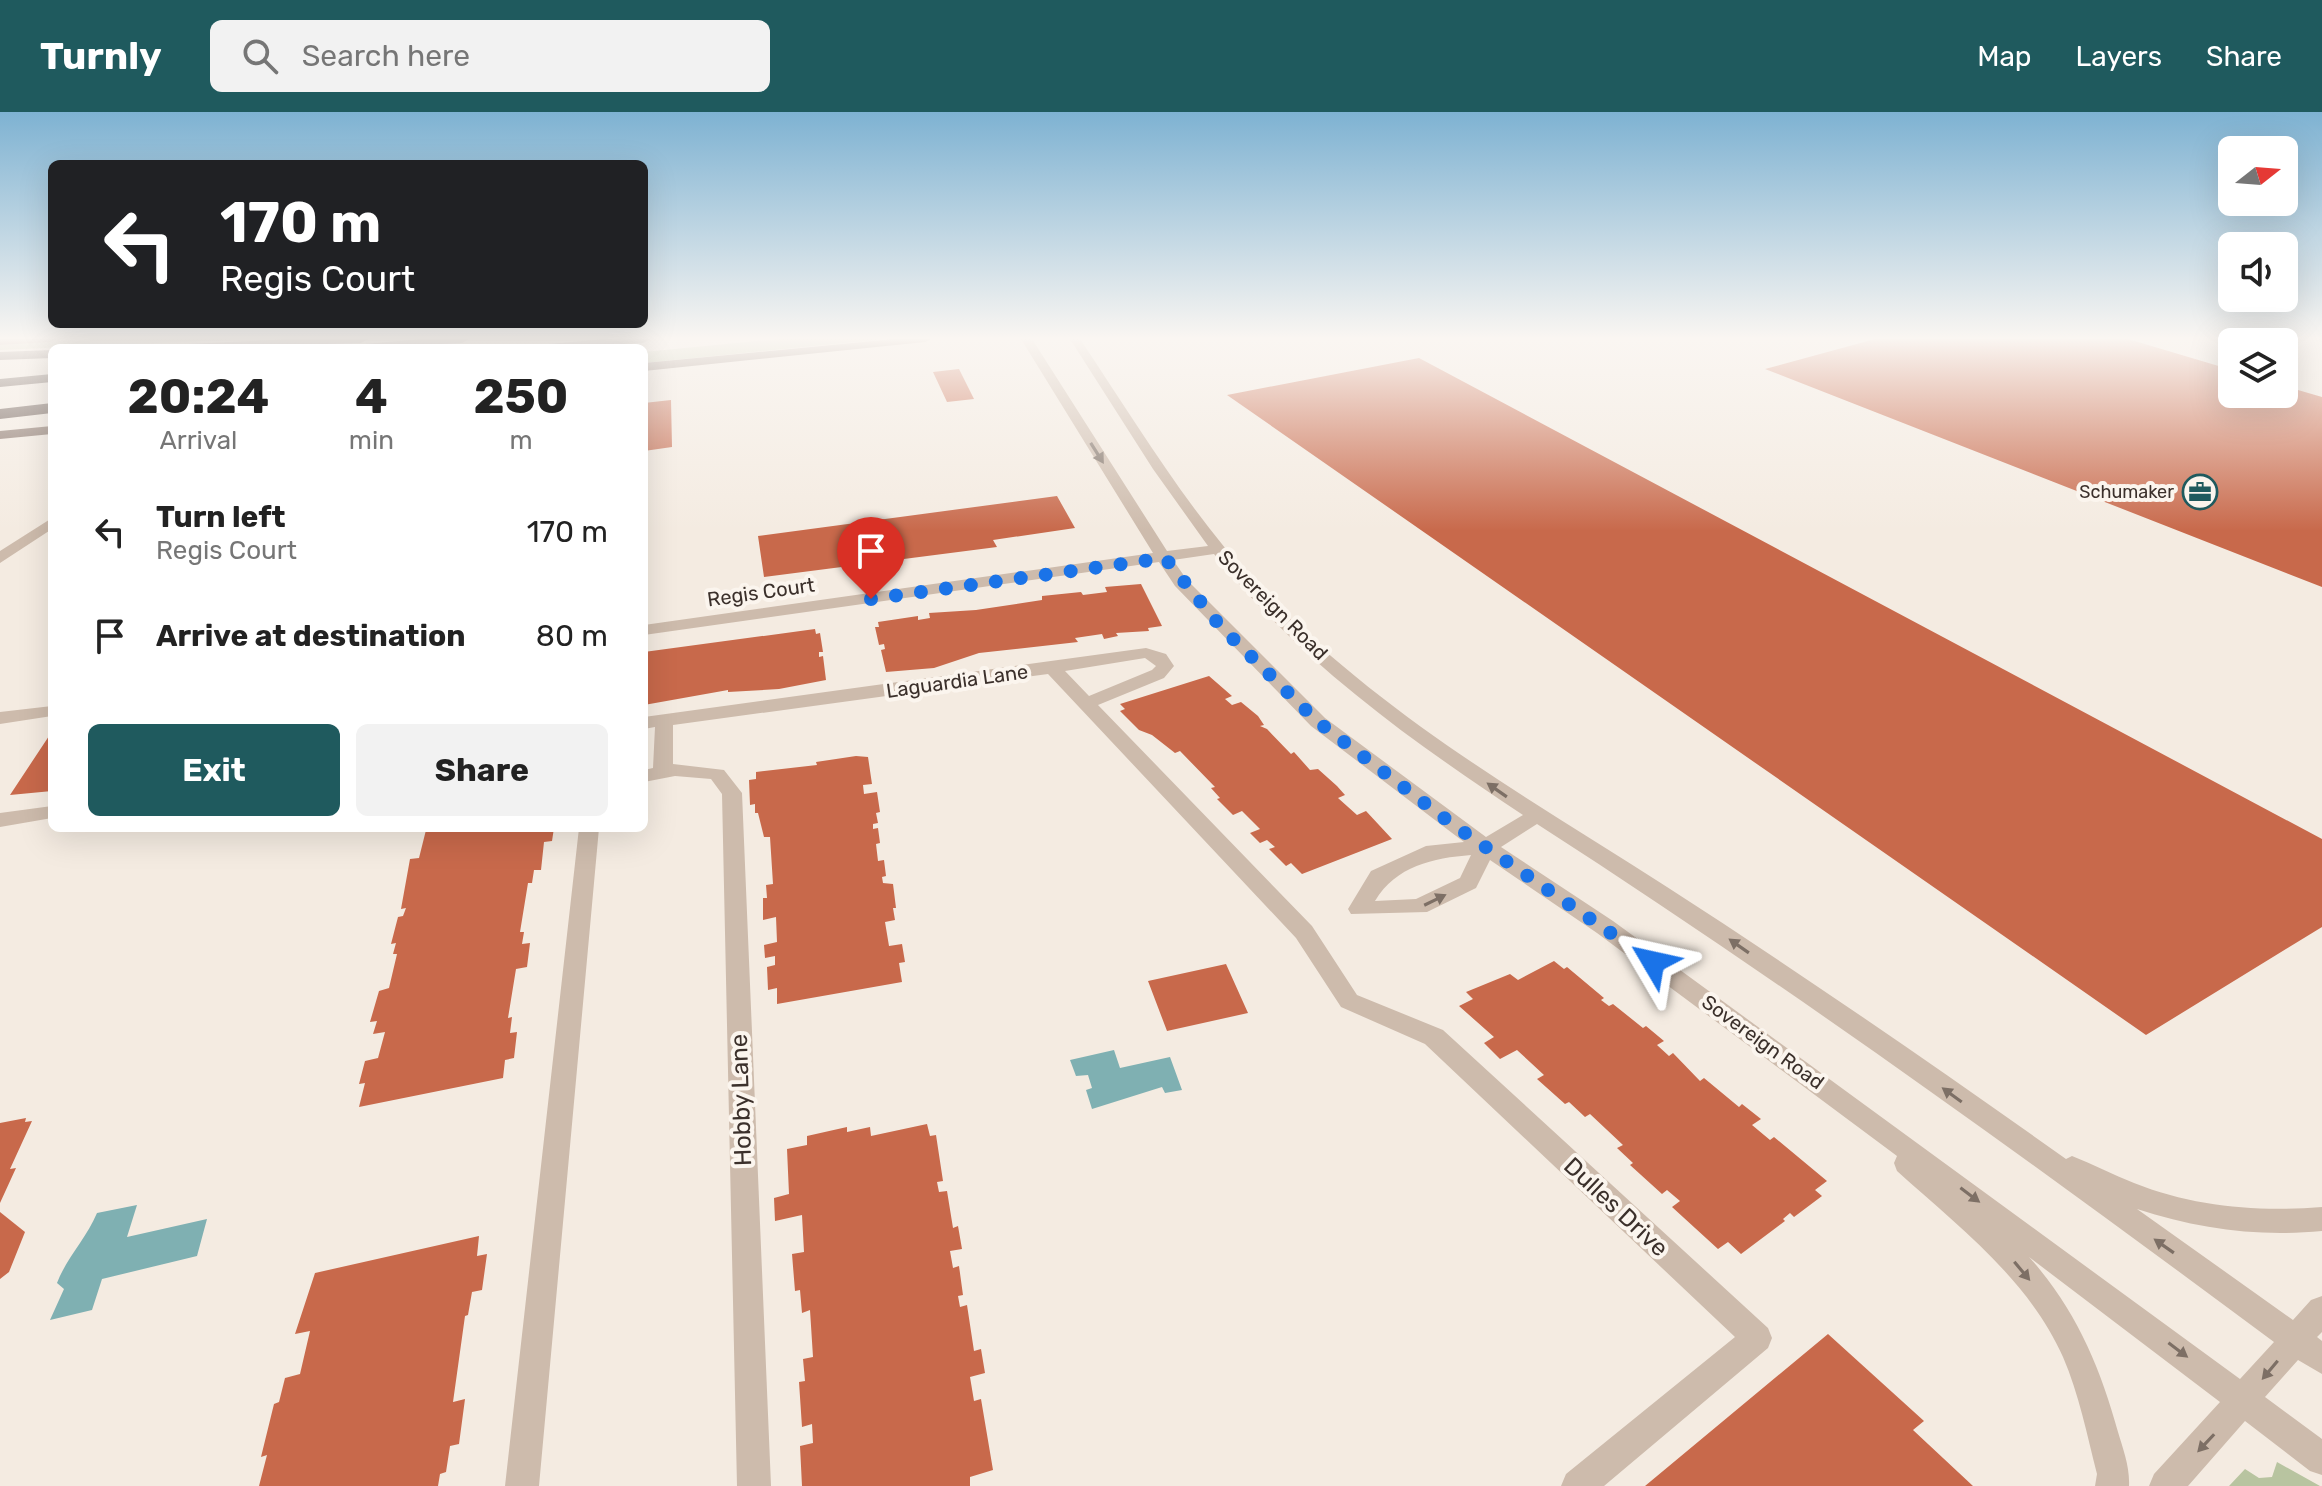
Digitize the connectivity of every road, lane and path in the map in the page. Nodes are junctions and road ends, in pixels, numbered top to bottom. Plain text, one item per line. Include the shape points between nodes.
1 (1067, 403) edge
2 (1117, 403) edge
3 (48, 408) edge
4 (0, 414) edge
5 (48, 430) edge
6 (0, 435) edge
7 (48, 525) edge
8 (1217, 549) junction
9 (0, 558) edge
10 (1165, 558) junction
11 (648, 629) edge
12 (1052, 668) junction
13 (1086, 704) junction
14 (48, 712) edge
15 (0, 718) edge
16 (654, 722) edge
17 (653, 774) edge
18 (48, 813) edge
19 (1535, 816) junction
20 (0, 820) edge
21 (589, 832) edge
22 (1486, 847) junction
23 (1304, 932) joint
24 (1821, 1085) junction
25 (2001, 1131) junction
26 (2322, 1219) edge
27 (2322, 1310) edge
28 (2296, 1340) junction
29 (2322, 1359) edge
30 (2245, 1400) junction
31 (2322, 1459) edge
32 (522, 1486) edge
33 (754, 1486) edge
34 (1578, 1486) edge
35 (2112, 1486) edge
36 (2166, 1486) edge

1 -> 10 street, Sovereign Road
2 - 8 street, Sovereign Road
3 - 4 highway
5 - 6 main road
7 - 9 street
8 - 10 street, Regis Court
19 -> 8 street, Sovereign Road via 1404,725 1316,652
10 - 11 street, Regis Court
10 - 22 street, Sovereign Road via 1221,627 1318,722
12 - 13 street, Laguardia Lane
12 - 13 street via 1146,653 1165,666 1158,674
12 - 16 street, Laguardia Lane
13 - 23 street, Laguardia Lane
14 - 15 street
16 - 17 street, Hobby Lane
17 - 33 street, Hobby Lane via 717,774 732,793
18 - 20 street
19 - 22 street
25 -> 19 street, Sovereign Road via 1713,928
21 - 32 street
22 -> 22 street via 1433,851 1379,876 1359,909 1419,907 1468,883
22 - 24 street, Sovereign Road
23 - 34 street, Dulles Drive via 1349,1001 1434,1037 1757,1338
24 -> 30 street, Sovereign Road
24 -> 35 street via 2021,1267 2067,1332 2092,1395
25 - 26 street via 2096,1181 2173,1208 2253,1224
28 -> 25 street, Sovereign Road
27 - 28 street
28 - 29 street, Sovereign Road
28 -> 30 street
30 - 31 street, Sovereign Road
30 -> 36 street

